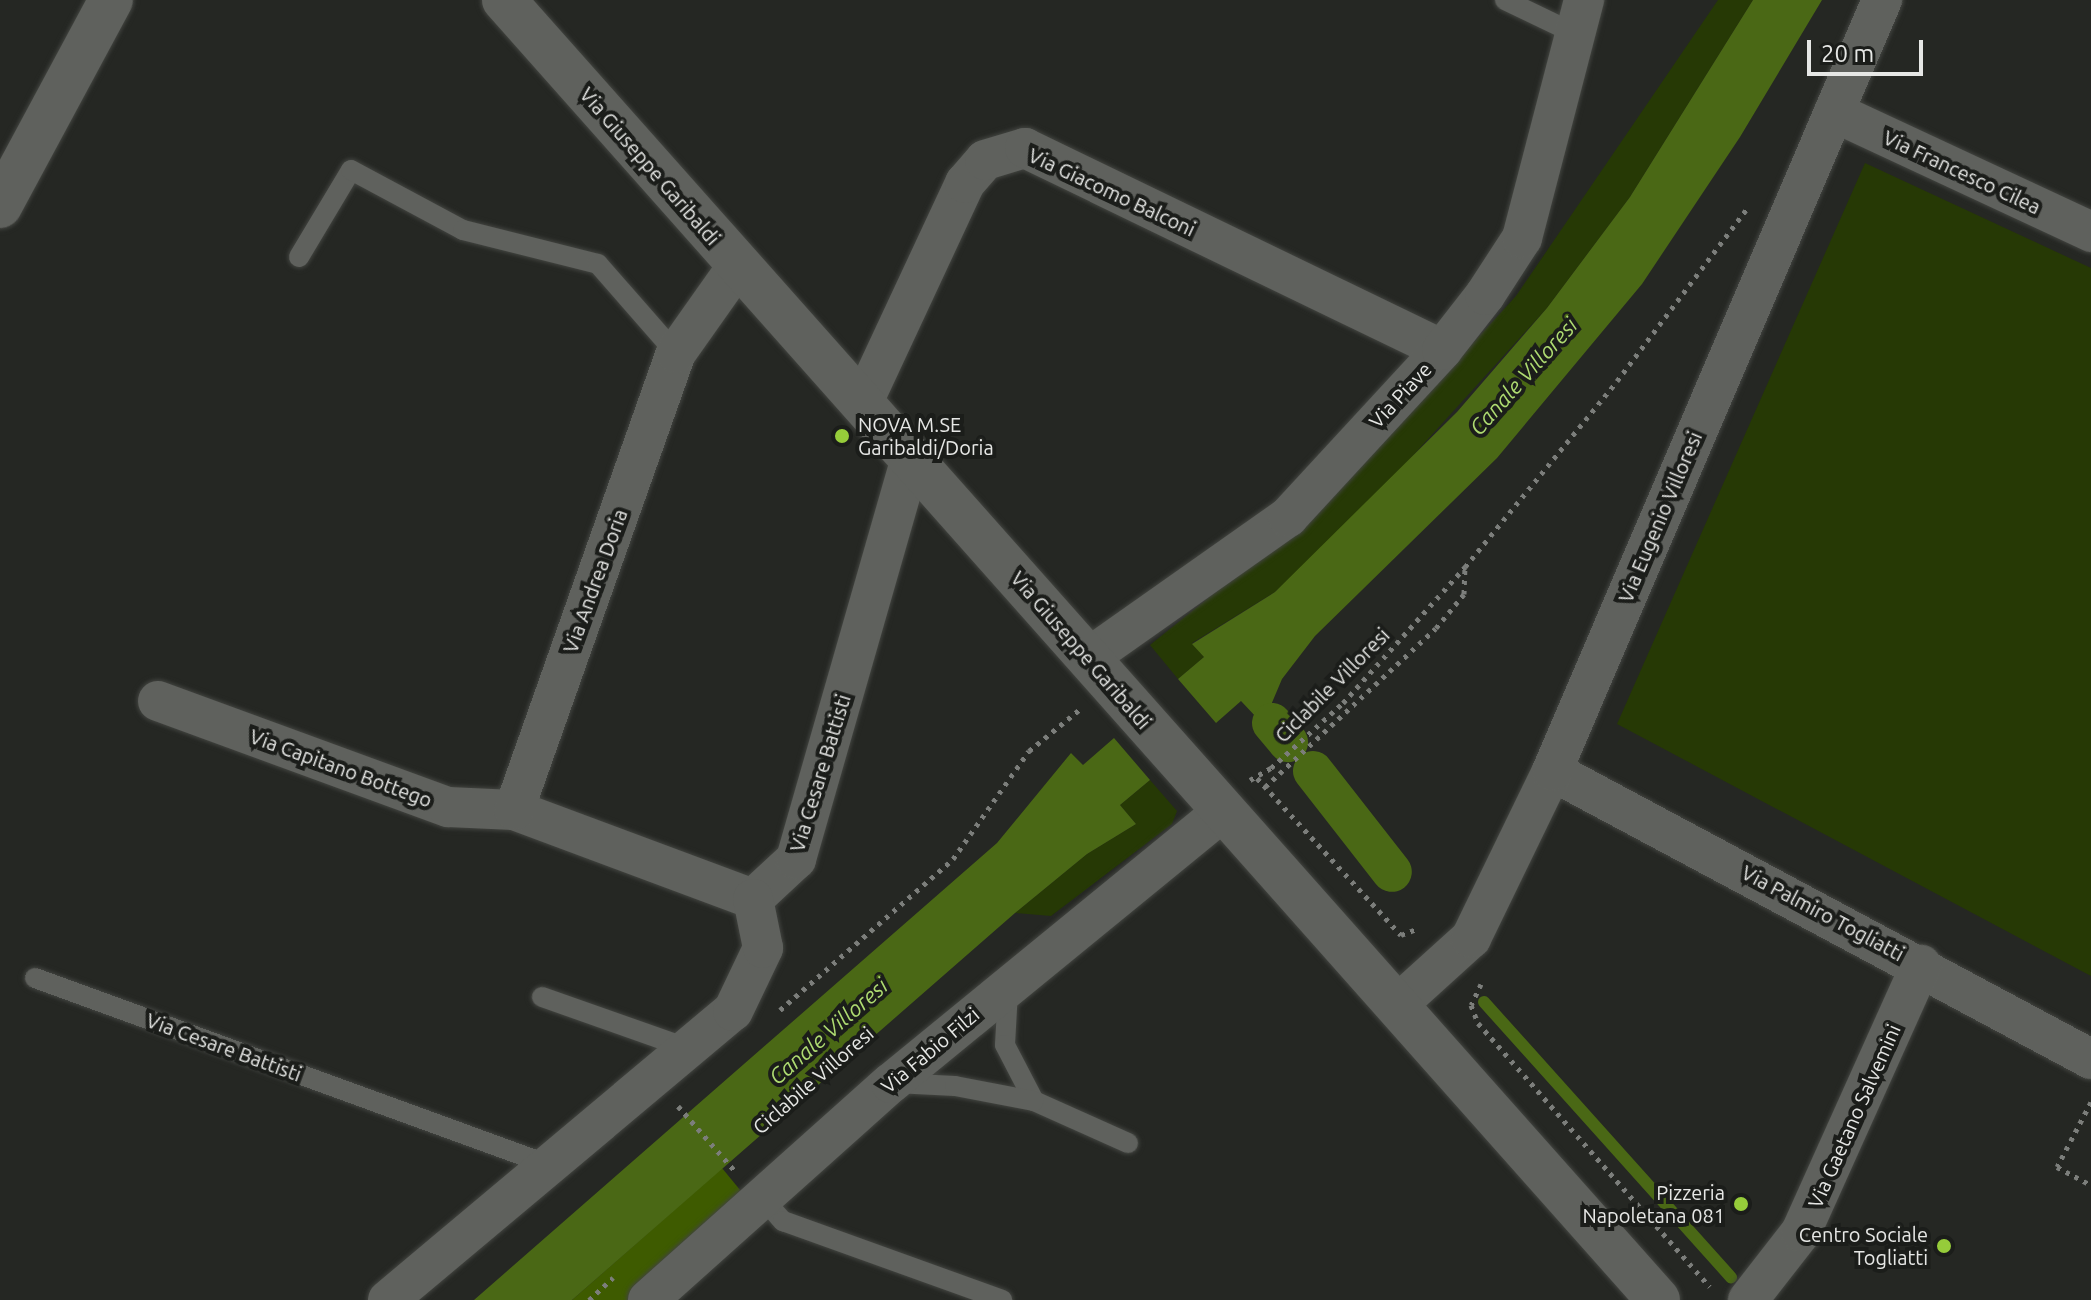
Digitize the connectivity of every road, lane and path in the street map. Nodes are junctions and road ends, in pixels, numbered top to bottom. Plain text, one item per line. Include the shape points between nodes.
1 (111, 0) edge
2 (504, 0) edge
3 (1505, 0) edge
4 (1882, 0) edge
5 (1579, 17) edge
6 (1834, 112) junction
7 (1750, 205) dead end
8 (0, 206) edge
9 (2091, 232) edge
10 (299, 257) dead end
11 (738, 265) junction
12 (1442, 350) junction
13 (676, 353) junction
14 (862, 404) junction
15 (911, 459) junction
16 (1465, 567) junction
17 (1099, 671) junction
18 (158, 701) dead end
19 (1552, 771) junction
20 (1257, 778) junction
21 (1265, 787) junction
22 (1219, 808) junction
23 (514, 810) junction
24 (753, 899) junction
25 (1424, 924) dead end
26 (1471, 938) junction
27 (1921, 965) junction
28 (35, 978) dead end
29 (1010, 983) junction
30 (542, 997) dead end
31 (1396, 1006) junction
32 (768, 1021) dead end
33 (687, 1048) junction
34 (2091, 1059) edge
35 (891, 1083) junction
36 (686, 1092) dead end
37 (1034, 1101) junction
38 (675, 1102) dead end
39 (2091, 1102) edge
40 (686, 1114) dead end
41 (1128, 1143) dead end
42 (549, 1165) junction
43 (753, 1177) junction
44 (2091, 1185) edge
45 (388, 1300) edge
46 (648, 1300) edge
47 (1002, 1300) edge
48 (1658, 1300) edge
49 (1721, 1300) edge
50 (1748, 1300) edge

1 - 8 main road
2 - 11 main road, Via Giuseppe Garibaldi
3 - 5 lane, Via Piave
4 - 6 street, Via Eugenio Villoresi
5 - 12 street, Via Piave via 1522,238
6 - 9 street, Via Francesco Cilea
6 - 19 street, Via Eugenio Villoresi
7 - 16 path, Ciclabile Villoresi via 1617,381
10 - 13 lane via 351,170 463,230 598,264
11 - 13 street, Via Andrea Doria
11 - 14 main road, Via Giuseppe Garibaldi
12 - 14 street, Via Giacomo Balconi via 1025,148 985,160 965,183
12 - 17 street, Via Piave via 1288,517
13 - 23 street, Via Andrea Doria
14 - 15 main road, Via Giuseppe Garibaldi
15 - 17 main road, Via Giuseppe Garibaldi
15 - 24 street, Via Cesare Battisti via 796,859
16 - 20 path, Ciclabile Villoresi via 1343,703
16 - 21 path via 1464,594 1436,628
17 - 22 main road, Via Giuseppe Garibaldi
17 - 32 path via 1029,751 953,859
18 - 23 street, Via Capitano Bottego via 448,807
19 - 26 street, Via Eugenio Villoresi
19 - 27 street, Via Palmiro Togliatti
20 - 21 path
20 - 22 path via 1234,774
21 - 22 path
21 - 25 path via 1401,935
22 - 29 street, Via Fabio Filzi
22 - 31 main road, Via Giuseppe Garibaldi
23 - 24 street, Via Capitano Bottego
24 - 33 street via 763,948 733,1011
26 - 31 street, Via Eugenio Villoresi
26 - 49 path via 1492,959 1471,1005 1478,1023
27 - 34 street, Via Palmiro Togliatti
27 - 50 street, Via Gaetano Salvemini via 1801,1232
28 - 42 lane, Via Cesare Battisti
29 - 35 street, Via Fabio Filzi
29 - 37 lane via 1003,1014 1005,1045
30 - 33 lane
31 - 48 main road, Via Giuseppe Garibaldi
33 - 42 street
35 - 37 lane via 955,1086
35 - 43 street, Via Fabio Filzi
36 - 38 path
37 - 41 lane
39 - 44 path via 2057,1167
40 - 43 path, Ciclabile Villoresi via 734,1170
42 - 45 street
43 - 46 street, Via Fabio Filzi
43 - 47 lane via 783,1221

